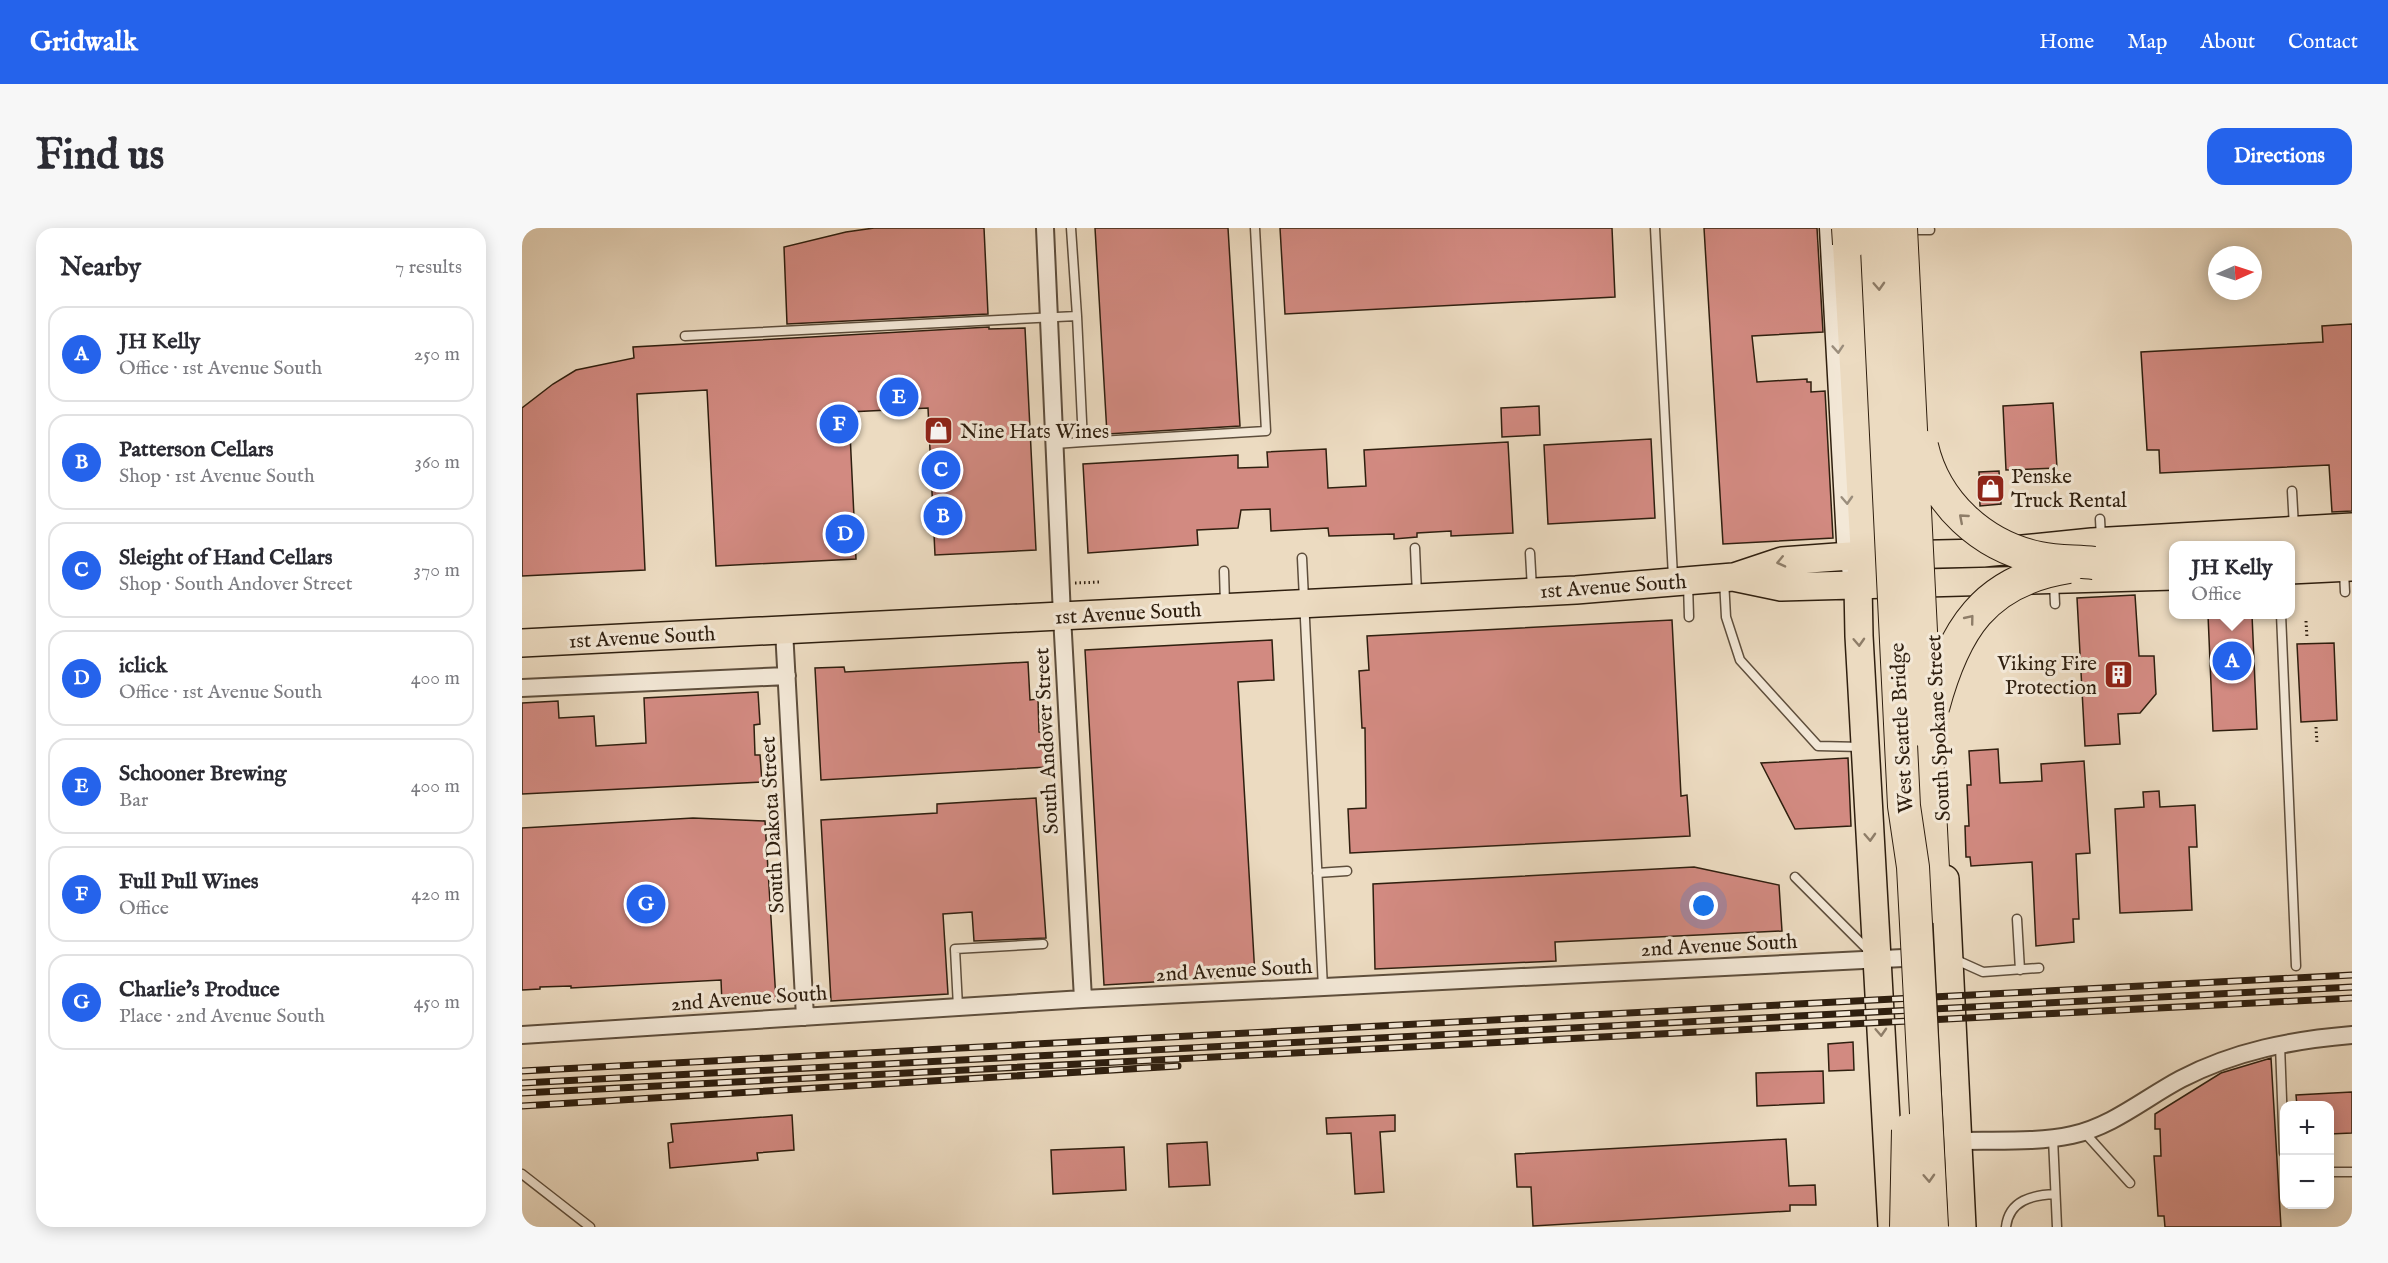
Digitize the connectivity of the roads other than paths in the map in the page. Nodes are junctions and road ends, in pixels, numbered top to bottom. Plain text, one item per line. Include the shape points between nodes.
1 (1045, 228) edge
2 (1071, 228) edge
3 (1255, 228) edge
4 (1655, 228) edge
5 (1876, 228) edge
6 (1915, 229) edge
7 (1838, 230) edge
8 (1077, 316) junction
9 (1049, 318) junction
10 (685, 336) dead end
11 (1911, 405) junction
12 (1083, 442) junction
13 (1055, 444) junction
14 (2292, 491) dead end
15 (2352, 527) edge
16 (2166, 540) edge
17 (2098, 541) junction
18 (2292, 541) edge
19 (2295, 542) edge
20 (1415, 548) dead end
21 (1530, 552) dead end
22 (1930, 555) junction
23 (1302, 558) dead end
24 (1858, 565) junction
25 (2348, 569) edge
26 (2295, 570) edge
27 (1224, 571) dead end
28 (2169, 577) edge
29 (1729, 578) junction
30 (1680, 580) junction
31 (1931, 582) junction
32 (1532, 592) junction
33 (1417, 598) junction
34 (1304, 604) junction
35 (1226, 608) junction
36 (1062, 616) junction
37 (1689, 617) dead end
38 (2281, 619) edge
39 (784, 630) junction
40 (522, 643) edge
41 (787, 676) junction
42 (522, 688) edge
43 (1926, 732) junction
44 (1865, 747) junction
45 (1904, 806) junction
46 (1347, 872) dead end
47 (1317, 873) junction
48 (1795, 877) dead end
49 (2017, 919) dead end
50 (1044, 944) dead end
51 (1948, 956) junction
52 (1877, 959) junction
53 (2296, 966) dead end
54 (2039, 968) dead end
55 (2020, 970) junction
56 (1323, 988) junction
57 (1083, 999) junction
58 (958, 1007) junction
59 (805, 1017) junction
60 (522, 1035) edge
61 (2352, 1035) edge
62 (2280, 1044) junction
63 (1955, 1082) junction
64 (1884, 1086) junction
65 (2282, 1101) edge
66 (2084, 1131) junction
67 (2053, 1137) junction
68 (1958, 1141) junction
69 (1887, 1143) junction
70 (2334, 1172) edge
71 (2352, 1172) edge
72 (522, 1174) edge
73 (2130, 1183) dead end
74 (2055, 1194) junction
75 (590, 1227) edge
76 (1892, 1227) edge
77 (1906, 1227) edge
78 (1932, 1227) edge
79 (1954, 1227) edge
80 (1962, 1227) edge
81 (2006, 1227) edge
82 (2057, 1227) edge

1 - 9 street, South Andover Street
2 - 8 lane
3 - 12 lane via 1266,431
4 - 30 lane
5 -> 45 highway, West Seattle Bridge, bridge
6 - 7 main road
6 - 11 highway, West Seattle Bridge, bridge
6 - 22 main road, South Spokane Street
7 -> 24 main road
7 - 24 highway, bridge via 1854,328
8 - 9 lane
8 - 12 lane
9 - 10 lane
9 - 13 street, South Andover Street
17 -> 11 highway, bridge via 2040,558 1980,533 1955,512 1927,467
11 - 43 highway, West Seattle Bridge, bridge
12 - 13 lane
13 - 36 street, South Andover Street
14 - 18 lane
15 - 18 main road
16 - 17 highway
16 - 18 main road via 2202,529 2241,527
17 - 22 main road, 1st Avenue South
43 -> 17 highway, bridge via 1953,646 1982,605 2007,587
19 - 25 highway
20 - 33 lane
21 - 32 lane
22 - 24 main road, 1st Avenue South
22 - 31 main road, South Spokane Street
23 - 34 lane
24 - 29 main road, 1st Avenue South via 1781,587
24 - 31 main road, 1st Avenue South
24 -> 44 main road
25 - 26 main road
27 - 35 lane
28 - 31 main road, 1st Avenue South via 2055,592
29 - 30 main road, 1st Avenue South
29 - 44 lane via 1726,617 1740,660 1818,746
30 - 32 main road, 1st Avenue South
30 - 37 lane
31 - 51 main road, South Spokane Street
32 - 33 main road, 1st Avenue South
33 - 34 main road, 1st Avenue South
34 - 35 main road, 1st Avenue South
34 - 47 lane
35 - 36 main road, 1st Avenue South
36 - 39 main road, 1st Avenue South
36 - 57 street, South Andover Street
38 - 53 lane
39 - 40 main road, 1st Avenue South
39 - 41 street, South Dakota Street
41 - 42 street
41 - 59 street, South Dakota Street
43 - 79 highway, West Seattle Bridge
44 -> 52 main road
45 - 77 highway, bridge via 1900,866 1910,1055
45 -> 78 highway, West Seattle Bridge, bridge via 1913,867
46 - 47 lane
47 - 56 lane
48 - 52 lane
49 - 55 lane
50 - 58 lane via 955,949
51 - 52 street, 2nd Avenue South
51 - 55 lane via 1983,972
51 - 63 main road, South Spokane Street
52 - 56 street, 2nd Avenue South
52 -> 64 main road
54 - 55 lane
56 - 57 street, 2nd Avenue South
57 - 58 street, 2nd Avenue South
58 - 59 street, 2nd Avenue South
59 - 60 street, 2nd Avenue South
61 - 62 street
62 - 65 lane
62 - 66 street via 2228,1057 2181,1079 2116,1118
63 - 64 main road
63 - 68 main road, South Spokane Street
64 - 69 main road
66 - 67 street
66 - 73 lane
67 - 68 street
67 - 74 lane
68 - 69 main road
68 - 80 main road, South Spokane Street
69 - 76 main road
70 - 71 lane
72 - 75 lane
74 - 81 lane via 2023,1200
74 - 82 lane

